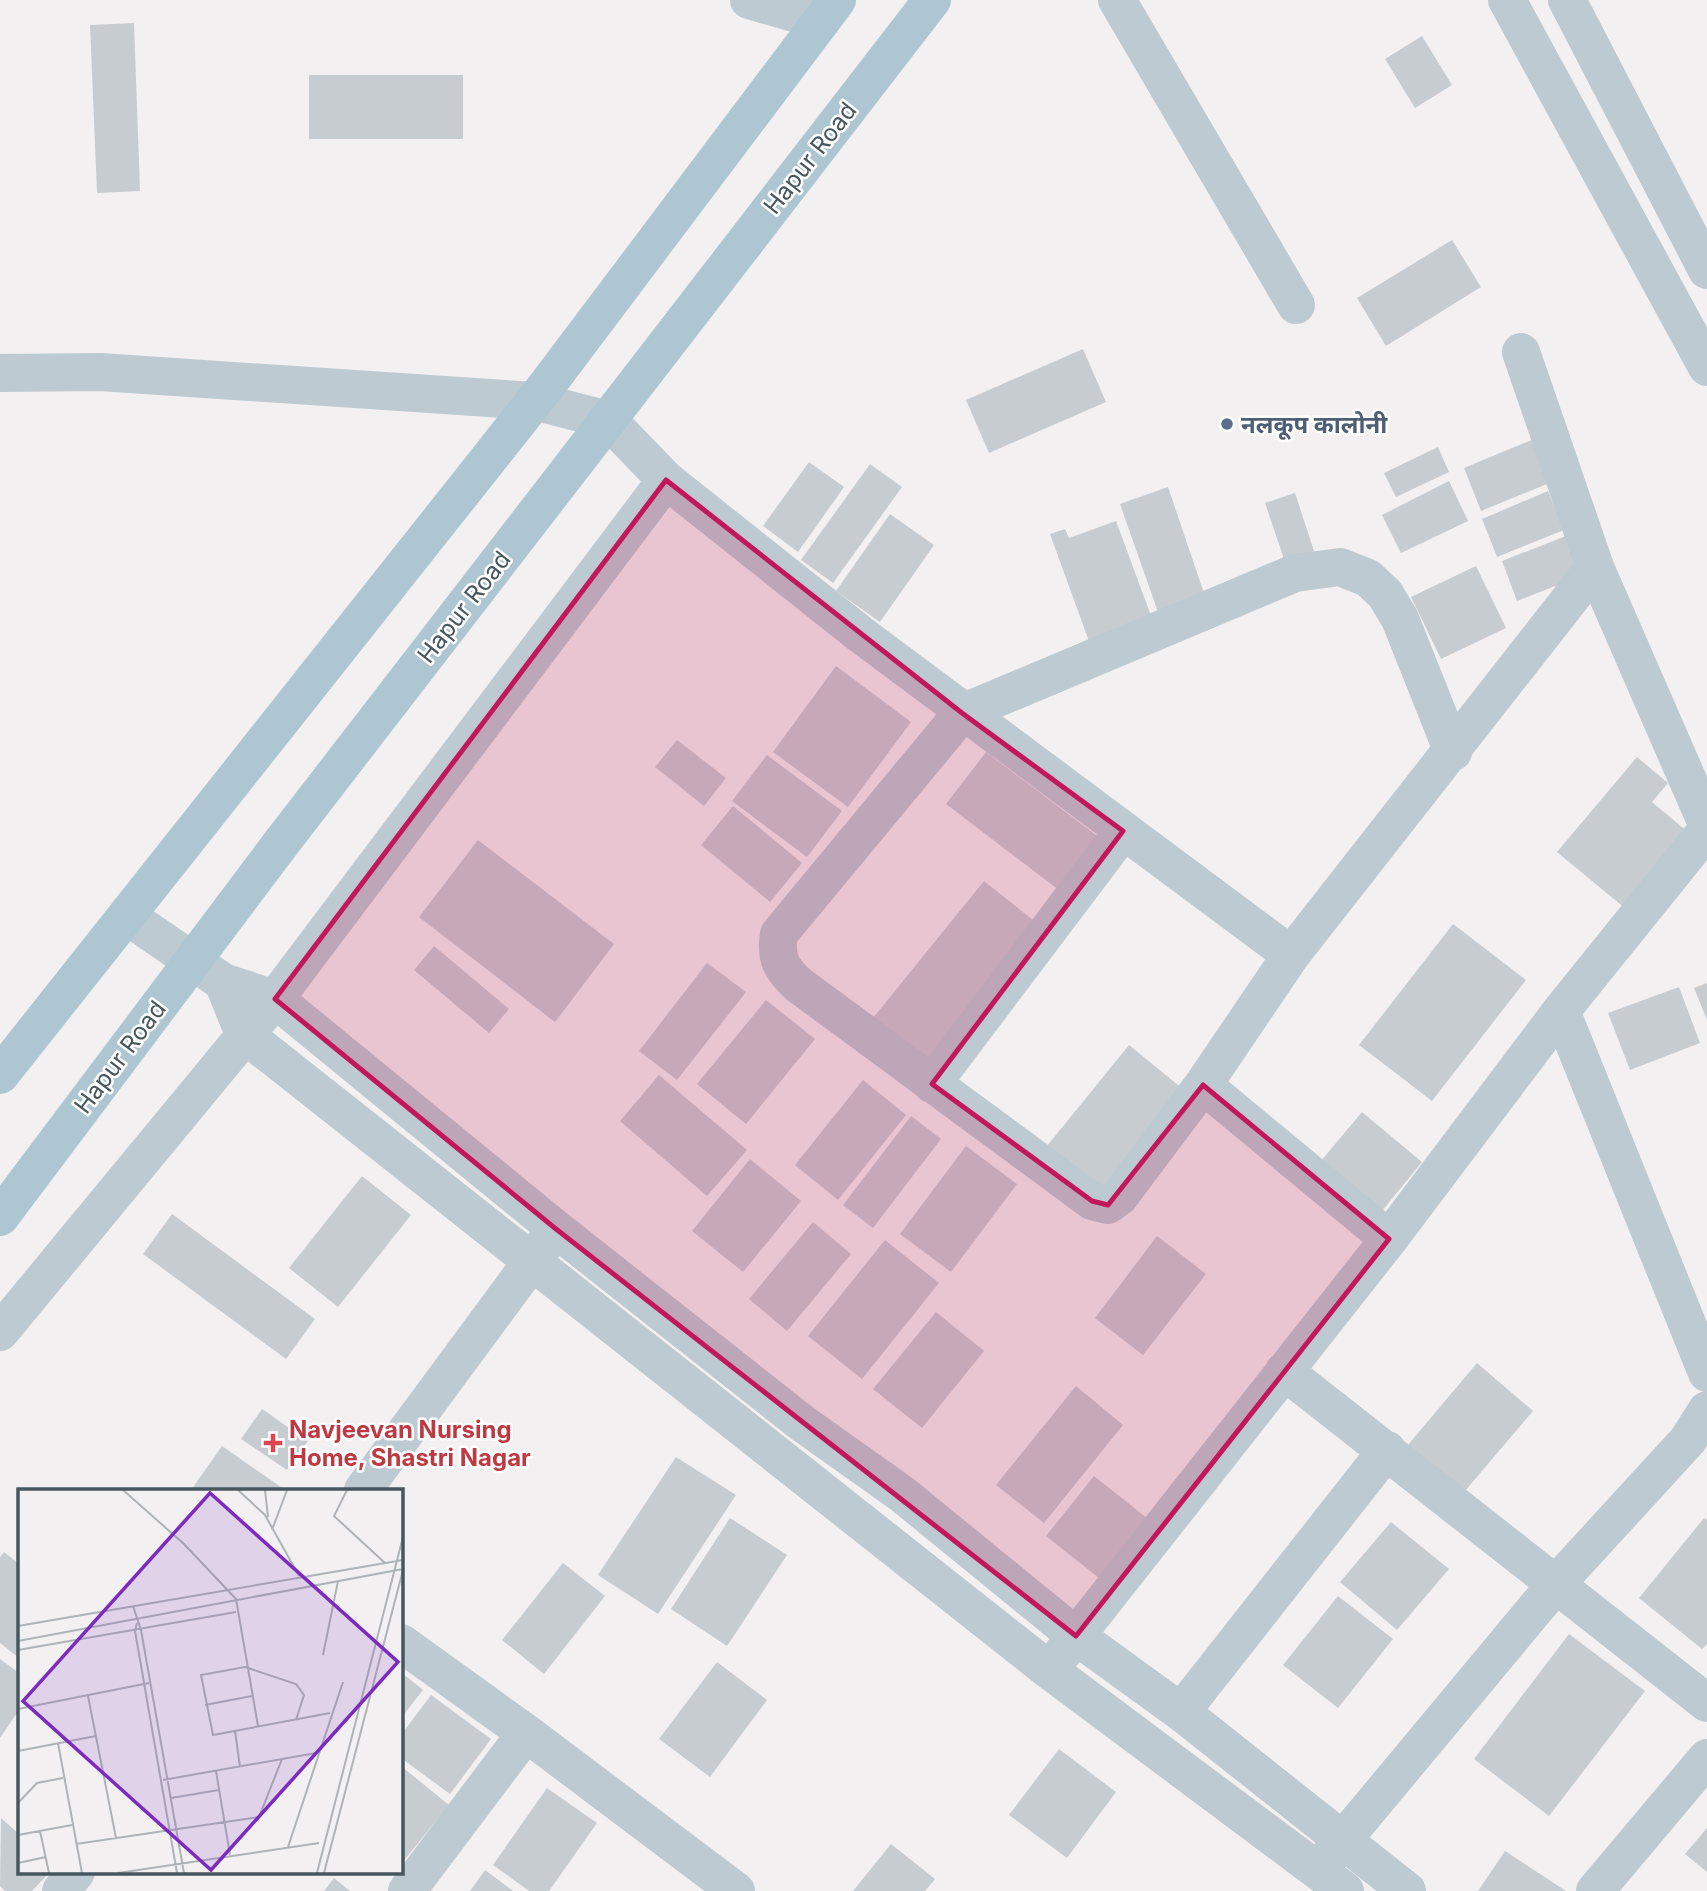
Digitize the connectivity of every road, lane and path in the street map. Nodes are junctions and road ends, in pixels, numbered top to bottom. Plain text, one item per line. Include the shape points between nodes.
1 (749, 0) edge
2 (932, 0) edge
3 (1117, 0) edge
4 (1507, 0) edge
5 (1567, 0) edge
6 (829, 10) edge
7 (1707, 270) edge
8 (1296, 305) dead end
9 (1521, 352) dead end
10 (1707, 367) edge
11 (0, 373) edge
12 (534, 401) junction
13 (608, 420) junction
14 (666, 480) junction
15 (1594, 567) junction
16 (962, 713) junction
17 (1453, 752) junction
18 (1707, 824) edge
19 (1707, 830) edge
20 (1124, 831) junction
21 (127, 916) junction
22 (1291, 955) junction
23 (208, 972) junction
24 (275, 999) junction
25 (1561, 1011) junction
26 (244, 1034) junction
27 (0, 1075) edge
28 (932, 1084) junction
29 (1203, 1085) junction
30 (0, 1217) edge
31 (556, 1229) junction
32 (1389, 1239) junction
33 (531, 1261) junction
34 (0, 1332) edge
35 (1284, 1371) junction
36 (1707, 1373) edge
37 (1707, 1410) edge
38 (1387, 1450) junction
39 (364, 1489) edge
40 (1556, 1584) junction
41 (1076, 1636) junction
42 (402, 1644) edge
43 (1049, 1670) junction
44 (1707, 1703) edge
45 (1181, 1712) junction
46 (526, 1733) junction
47 (1707, 1758) edge
48 (1343, 1840) junction
49 (74, 1874) edge
50 (1322, 1884) edge
51 (61, 1891) edge
52 (407, 1891) edge
53 (736, 1891) edge
54 (1407, 1891) edge
55 (1595, 1891) edge

1 - 6 street
2 - 13 main road, Hapur Road
3 - 8 street
4 - 10 street
5 - 7 street
6 - 12 main road
9 - 15 street
11 - 12 street via 100,372
12 - 13 street
12 - 21 main road
13 - 14 street
13 - 23 main road, Hapur Road
14 - 16 street
14 - 24 street
15 - 17 street
15 - 18 street
16 - 17 street via 1295,573 1339,567 1368,578 1385,594 1400,619
16 - 20 street
16 - 28 street via 779,934 776,953 783,971 799,985
17 - 22 street
19 - 25 street
20 - 22 street
20 - 28 street
21 - 23 street
21 - 27 main road
22 - 29 street
23 - 24 street
23 - 26 street
23 - 30 main road, Hapur Road
24 - 26 street
24 - 31 street
25 - 32 street
25 - 36 street
26 - 33 street
26 - 34 street
28 - 29 street via 1092,1201 1108,1205 1119,1197
29 - 32 street
31 - 33 street
31 - 41 street via 802,1423 902,1494
32 - 35 street
33 - 39 street
33 - 43 street
35 - 38 street
35 - 41 street
37 - 40 street via 1688,1440
38 - 40 street
38 - 45 street
40 - 44 street
40 - 48 street
41 - 43 street
41 - 45 street
42 - 46 street
43 - 50 street
45 - 48 street
46 - 52 street
46 - 53 street
47 - 55 street
48 - 50 street
48 - 54 street
49 - 51 street

